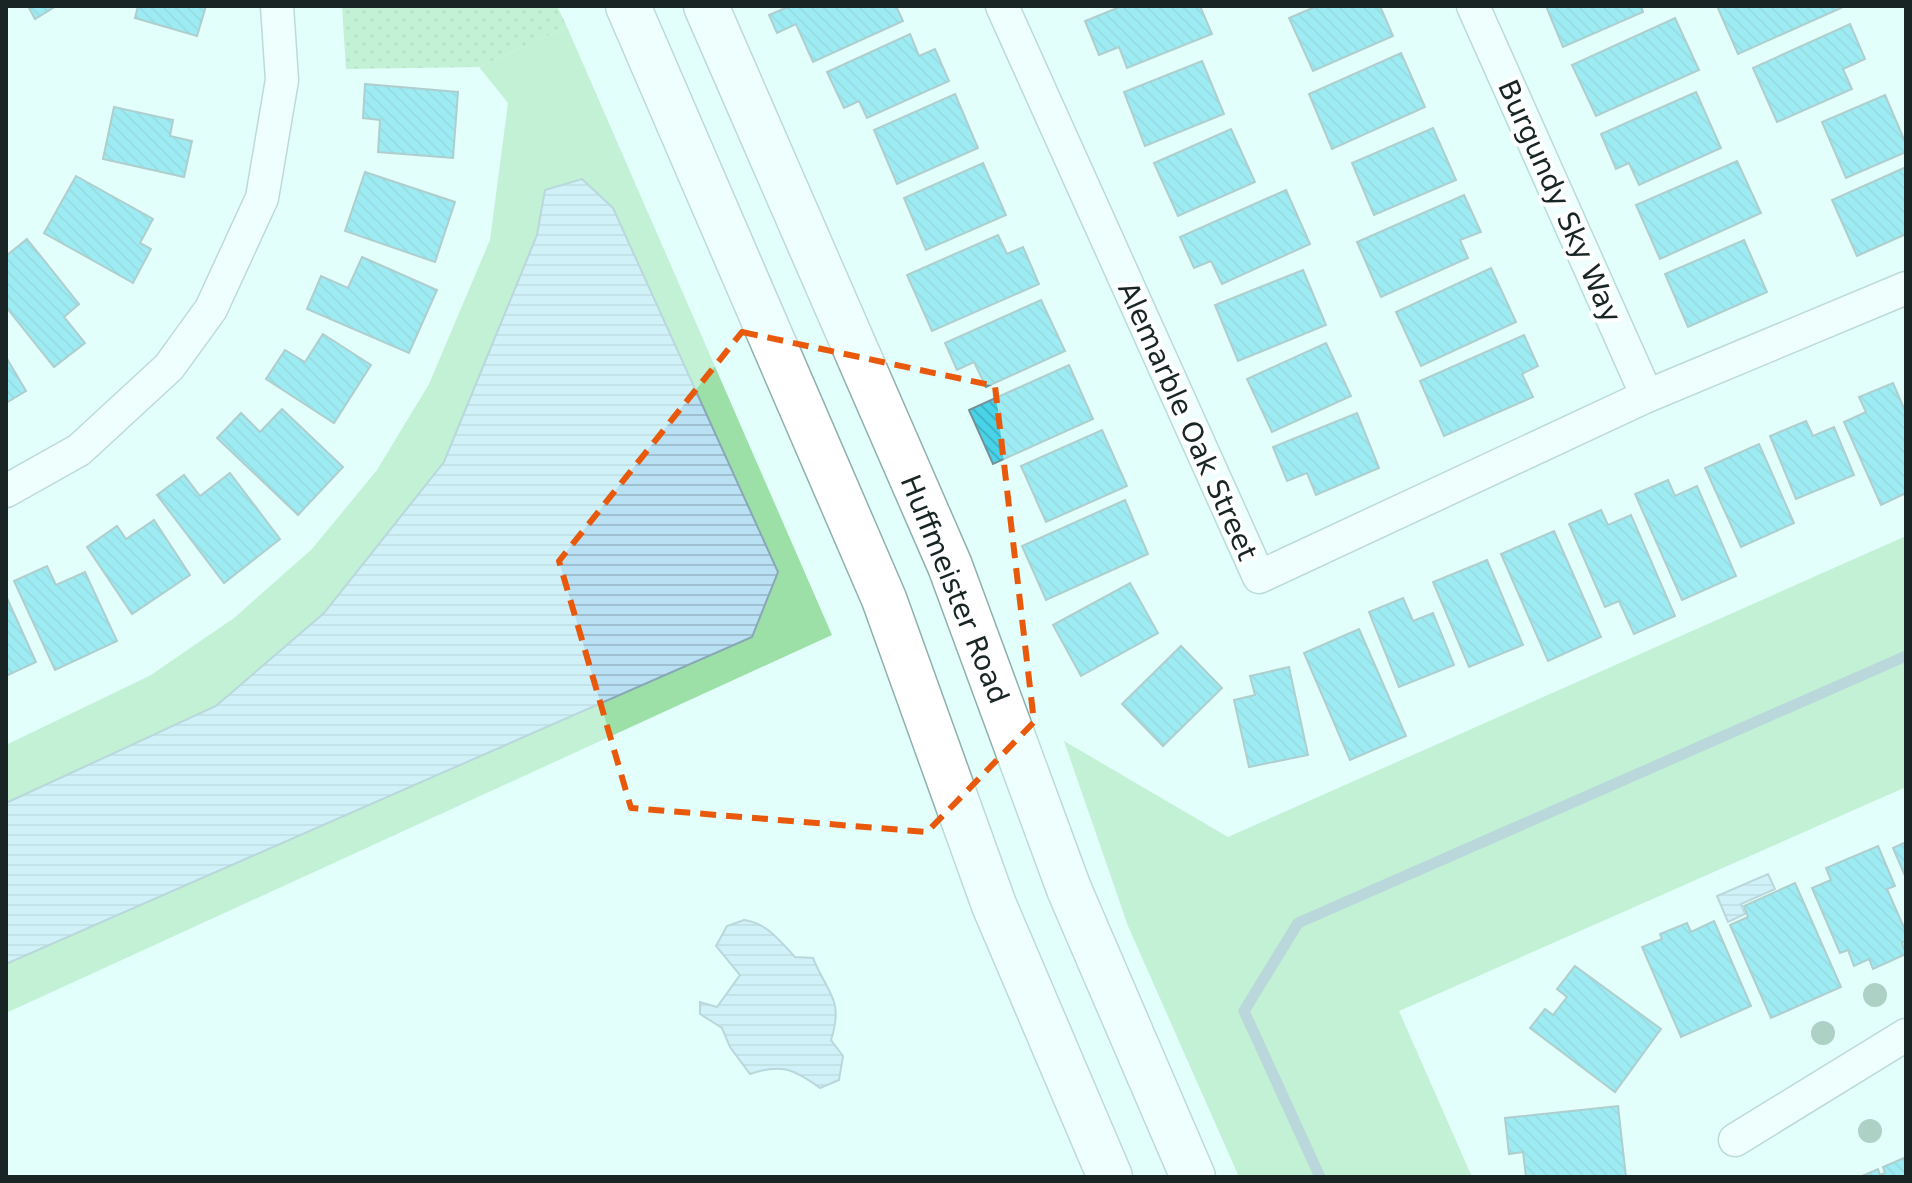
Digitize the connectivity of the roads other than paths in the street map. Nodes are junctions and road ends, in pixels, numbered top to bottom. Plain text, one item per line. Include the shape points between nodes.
1 (277, 6) edge
2 (628, 6) edge
3 (706, 6) edge
4 (1002, 6) edge
5 (1473, 6) edge
6 (1906, 288) edge
7 (1647, 396) junction
8 (6, 491) edge
9 (1906, 1035) edge
10 (1735, 1140) dead end
11 (1110, 1177) edge
12 (1193, 1177) edge

1 - 8 street via 282,80 262,198 211,309 169,367 79,450
2 - 11 main road via 884,599 994,905
3 - 12 main road, Huffmeister Road via 950,566 1069,889
4 - 7 street, Alemarble Oak Street via 1259,577
5 - 7 street, Burgundy Sky Way
6 - 7 street
9 - 10 street

